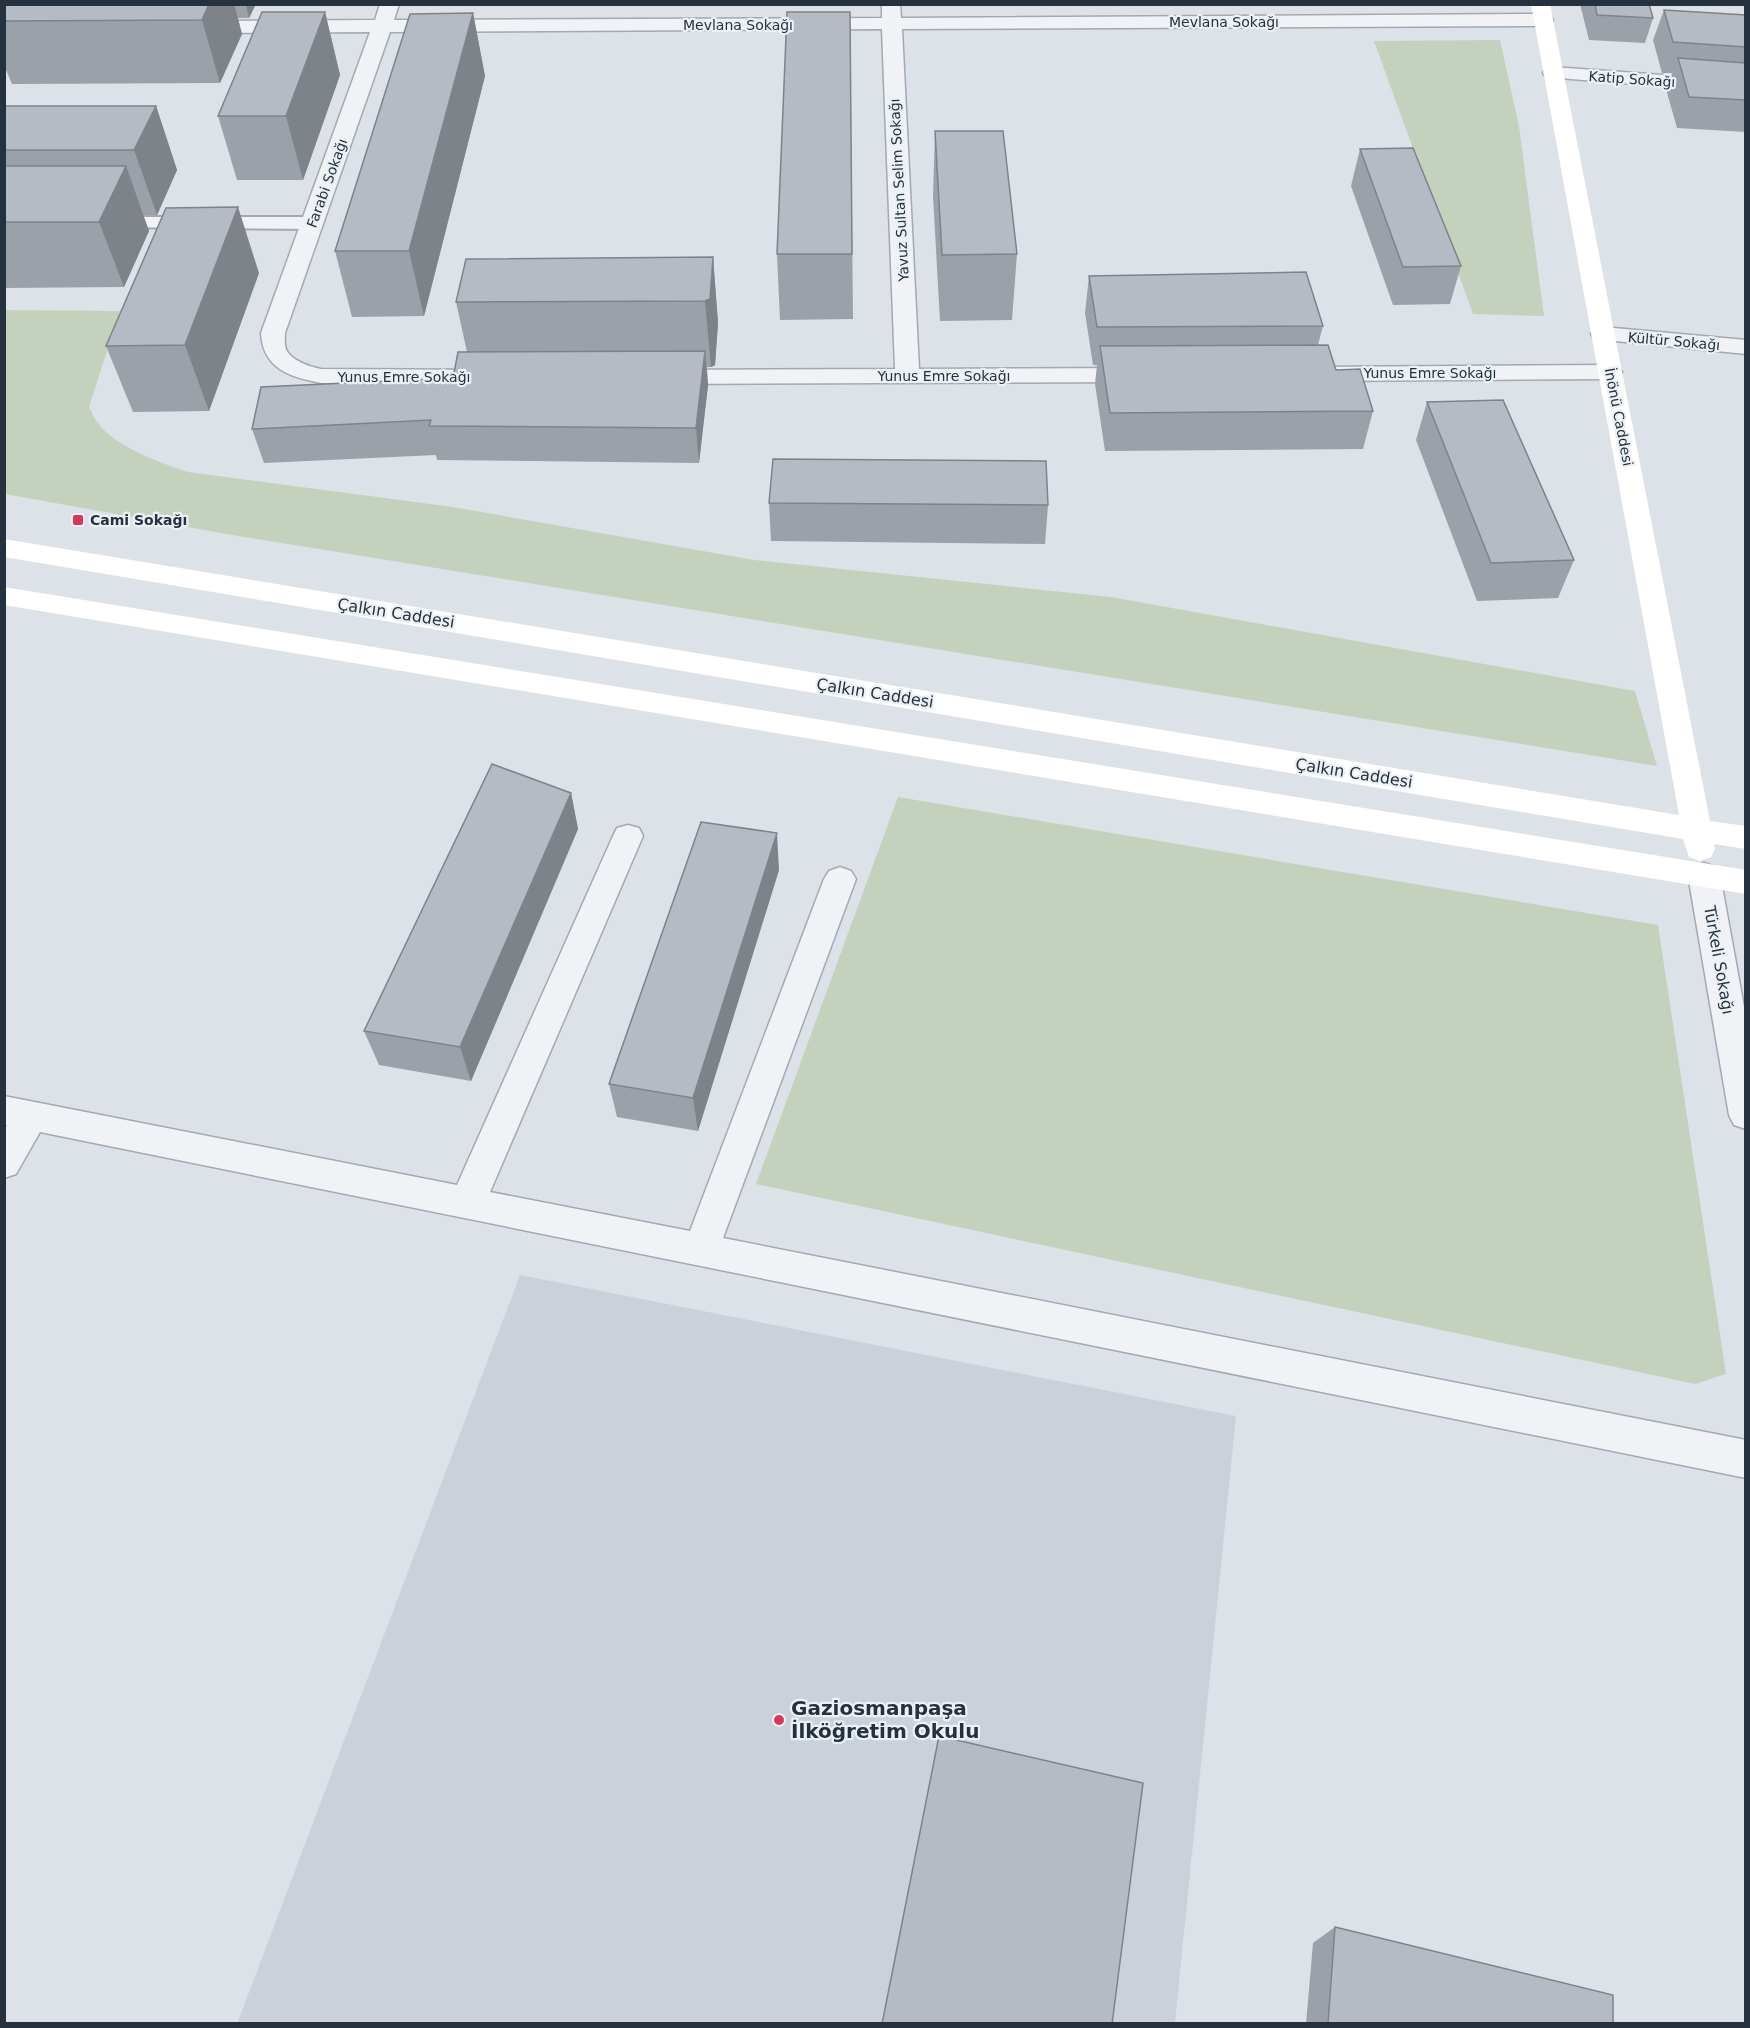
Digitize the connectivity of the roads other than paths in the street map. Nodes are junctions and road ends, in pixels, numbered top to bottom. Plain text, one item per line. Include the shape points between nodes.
1 (390, 4) edge
2 (1542, 12) edge
3 (1389, 13) edge
4 (891, 14) edge
5 (382, 26) junction
6 (182, 27) dead end
7 (1553, 74) junction
8 (1746, 87) edge
9 (87, 223) edge
10 (312, 223) junction
11 (1603, 334) junction
12 (1746, 347) edge
13 (282, 360) joint
14 (1610, 372) junction
15 (1300, 374) edge
16 (1169, 375) edge
17 (907, 376) junction
18 (524, 377) edge
19 (644, 377) edge
20 (4, 548) edge
21 (4, 596) edge
22 (1697, 830) junction
23 (628, 836) dead end
24 (1746, 838) edge
25 (1704, 875) junction
26 (840, 879) dead end
27 (1746, 882) edge
28 (18, 1112) edge
29 (1746, 1115) edge
30 (4, 1163) edge
31 (468, 1201) junction
32 (701, 1249) junction
33 (1746, 1459) edge

1 - 5 street, Farabi Sokağı
2 - 3 street, Mevlana Sokağı
2 - 7 main road, İnönü Caddesi
3 - 4 street, Mevlana Sokağı
4 - 5 street, Mevlana Sokağı
4 - 17 street, Yavuz Sultan Selim Sokağı
5 - 6 street, Mevlana Sokağı
5 - 10 street, Farabi Sokağı
7 - 8 street, Katip Sokağı
7 - 11 main road, İnönü Caddesi
9 - 10 lane
10 - 13 street, Farabi Sokağı via 273,333 274,349
11 - 12 street, Kültür Sokağı
11 - 14 main road, İnönü Caddesi
13 - 18 street, Yunus Emre Sokağı via 302,372 332,378
14 - 15 street, Yunus Emre Sokağı
14 - 22 main road, İnönü Caddesi
16 - 17 street, Yunus Emre Sokağı
17 - 19 street, Yunus Emre Sokağı
20 - 22 main road, Çalkın Caddesi
21 - 25 main road
22 - 24 main road, Çalkın Caddesi
22 - 25 main road, İnönü Caddesi
23 - 31 street
25 - 27 main road
25 - 29 street, Türkeli Sokağı
26 - 32 street
28 - 30 street
28 - 31 street
31 - 32 street
32 - 33 street

